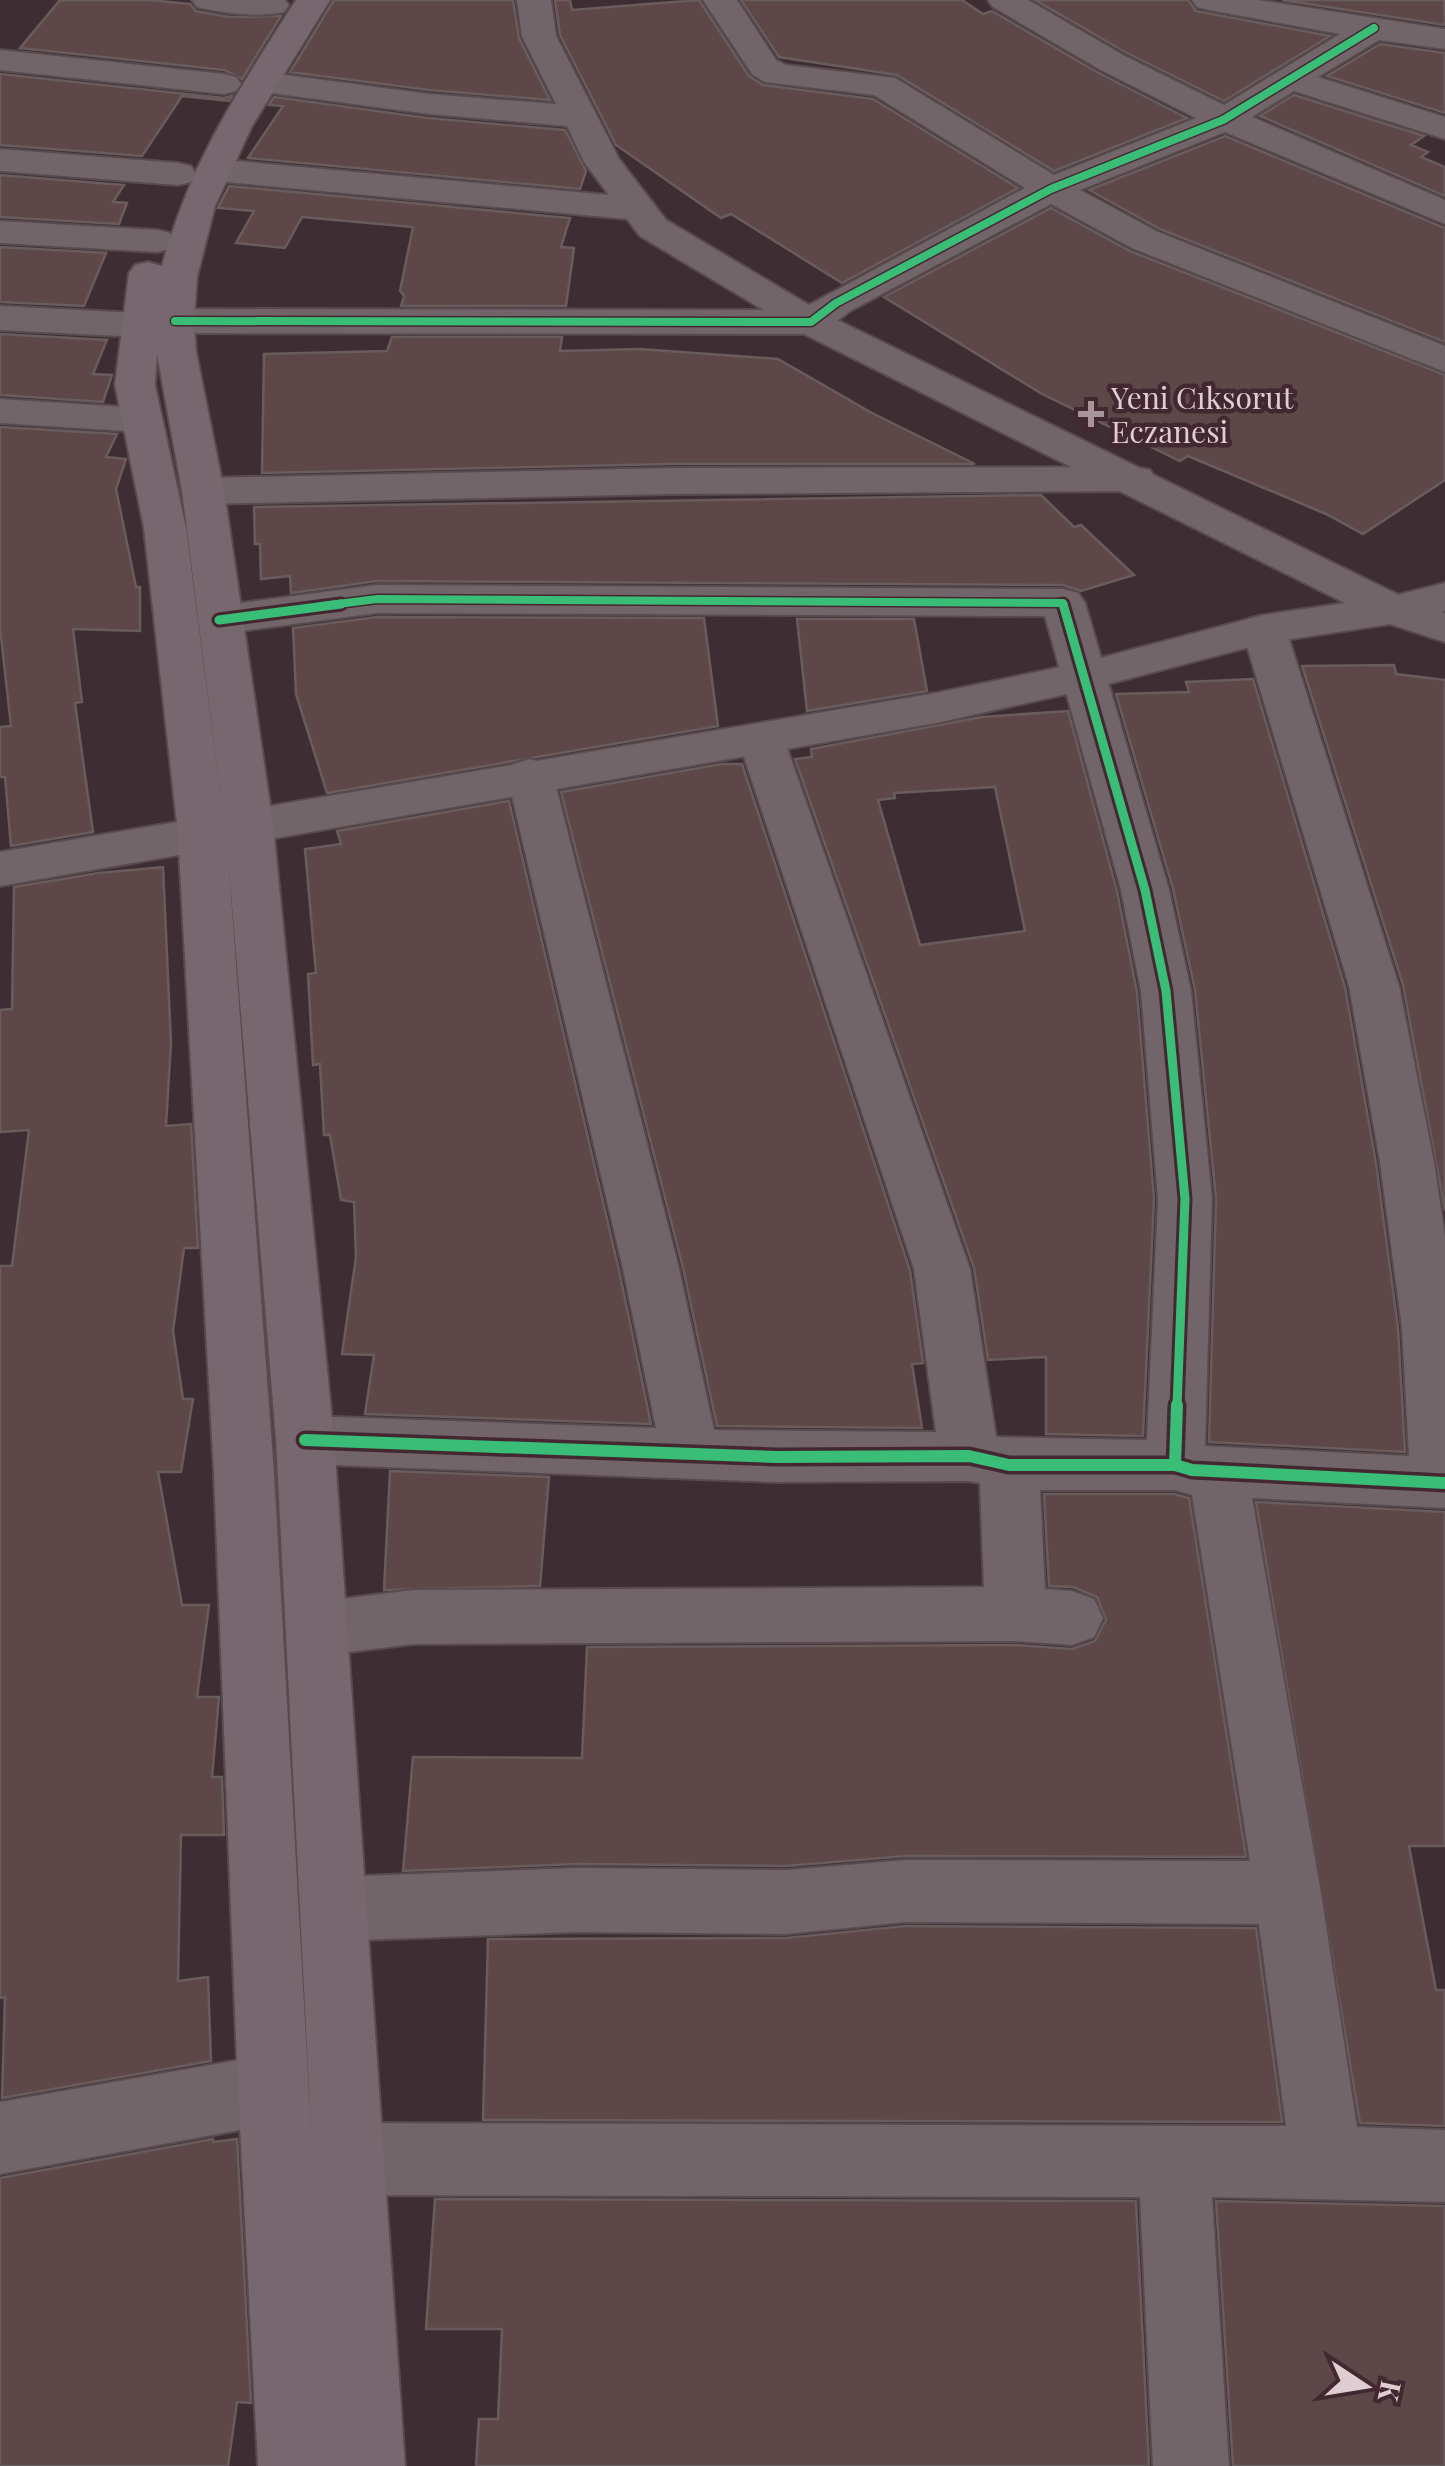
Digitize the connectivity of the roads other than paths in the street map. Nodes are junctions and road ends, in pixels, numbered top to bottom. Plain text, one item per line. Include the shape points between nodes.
1 (209, 0) edge
2 (534, 0) edge
3 (720, 0) edge
4 (1005, 0) edge
5 (1209, 0) edge
6 (287, 2) edge
7 (1374, 28) junction
8 (1445, 38) edge
9 (0, 60) edge
10 (1294, 80) junction
11 (244, 83) junction
12 (579, 118) junction
13 (1223, 120) junction
14 (1445, 128) edge
15 (0, 160) edge
16 (196, 172) junction
17 (1052, 189) junction
18 (638, 209) junction
19 (1445, 214) edge
20 (0, 232) edge
21 (156, 242) junction
22 (0, 318) edge
23 (811, 322) junction
24 (157, 323) junction
25 (1445, 360) edge
26 (0, 411) edge
27 (142, 420) junction
28 (1135, 479) junction
29 (204, 491) junction
30 (1445, 597) edge
31 (1393, 610) junction
32 (218, 620) junction
33 (1445, 628) edge
34 (1264, 629) junction
35 (1085, 676) junction
36 (760, 738) junction
37 (530, 775) junction
38 (226, 829) junction
39 (0, 869) edge
40 (304, 1440) junction
41 (690, 1454) junction
42 (989, 1460) junction
43 (1197, 1468) junction
44 (1442, 1483) edge
45 (317, 1630) junction
46 (1288, 1893) junction
47 (334, 1909) junction
48 (273, 2089) junction
49 (0, 2138) edge
50 (347, 2158) junction
51 (1174, 2162) junction
52 (1326, 2162) junction
53 (1445, 2166) edge
54 (296, 2466) edge
55 (367, 2466) edge
56 (1191, 2466) edge

1 - 6 street
2 - 12 street via 539,36
3 - 17 street via 764,67 777,75 883,85
4 - 13 street
5 - 7 street
6 - 11 main road
7 - 8 street
7 - 10 street
9 - 11 street
10 - 13 street
10 - 14 street
11 - 12 street
11 - 16 main road via 189,142
12 - 18 street
13 - 17 street
13 - 19 street
15 - 16 street
16 - 18 street
16 - 21 main road
16 - 24 main road via 197,206
17 - 23 street
17 - 25 street via 1145,240
18 - 23 street via 652,228
20 - 21 street
21 - 24 main road
22 - 24 street
23 - 24 street
23 - 28 street
24 - 27 main road via 135,385
24 - 29 main road via 176,352
26 - 27 street
27 - 38 main road
28 - 29 street
28 - 31 street
29 - 32 main road
30 - 31 street
31 - 33 street
31 - 34 street
32 - 35 street via 378,598 1063,603
32 - 38 main road
34 - 35 street
34 - 44 street via 1374,986 1430,1328
35 - 36 street
35 - 43 street via 1146,890 1166,992 1185,1198
36 - 37 street
36 - 42 street via 942,1270
37 - 38 street
37 - 41 street
38 - 39 street
38 - 40 main road
38 - 48 main road via 244,1473
40 - 41 street
40 - 45 main road
41 - 42 street
42 - 43 street
42 - 45 street via 1044,1616 413,1617
43 - 44 street
43 - 46 street
45 - 47 main road
46 - 47 street via 906,1890 786,1902 577,1900
46 - 52 street
47 - 50 main road
48 - 49 street
48 - 54 main road
50 - 51 street
50 - 55 main road
51 - 52 street
51 - 56 street
52 - 53 street

